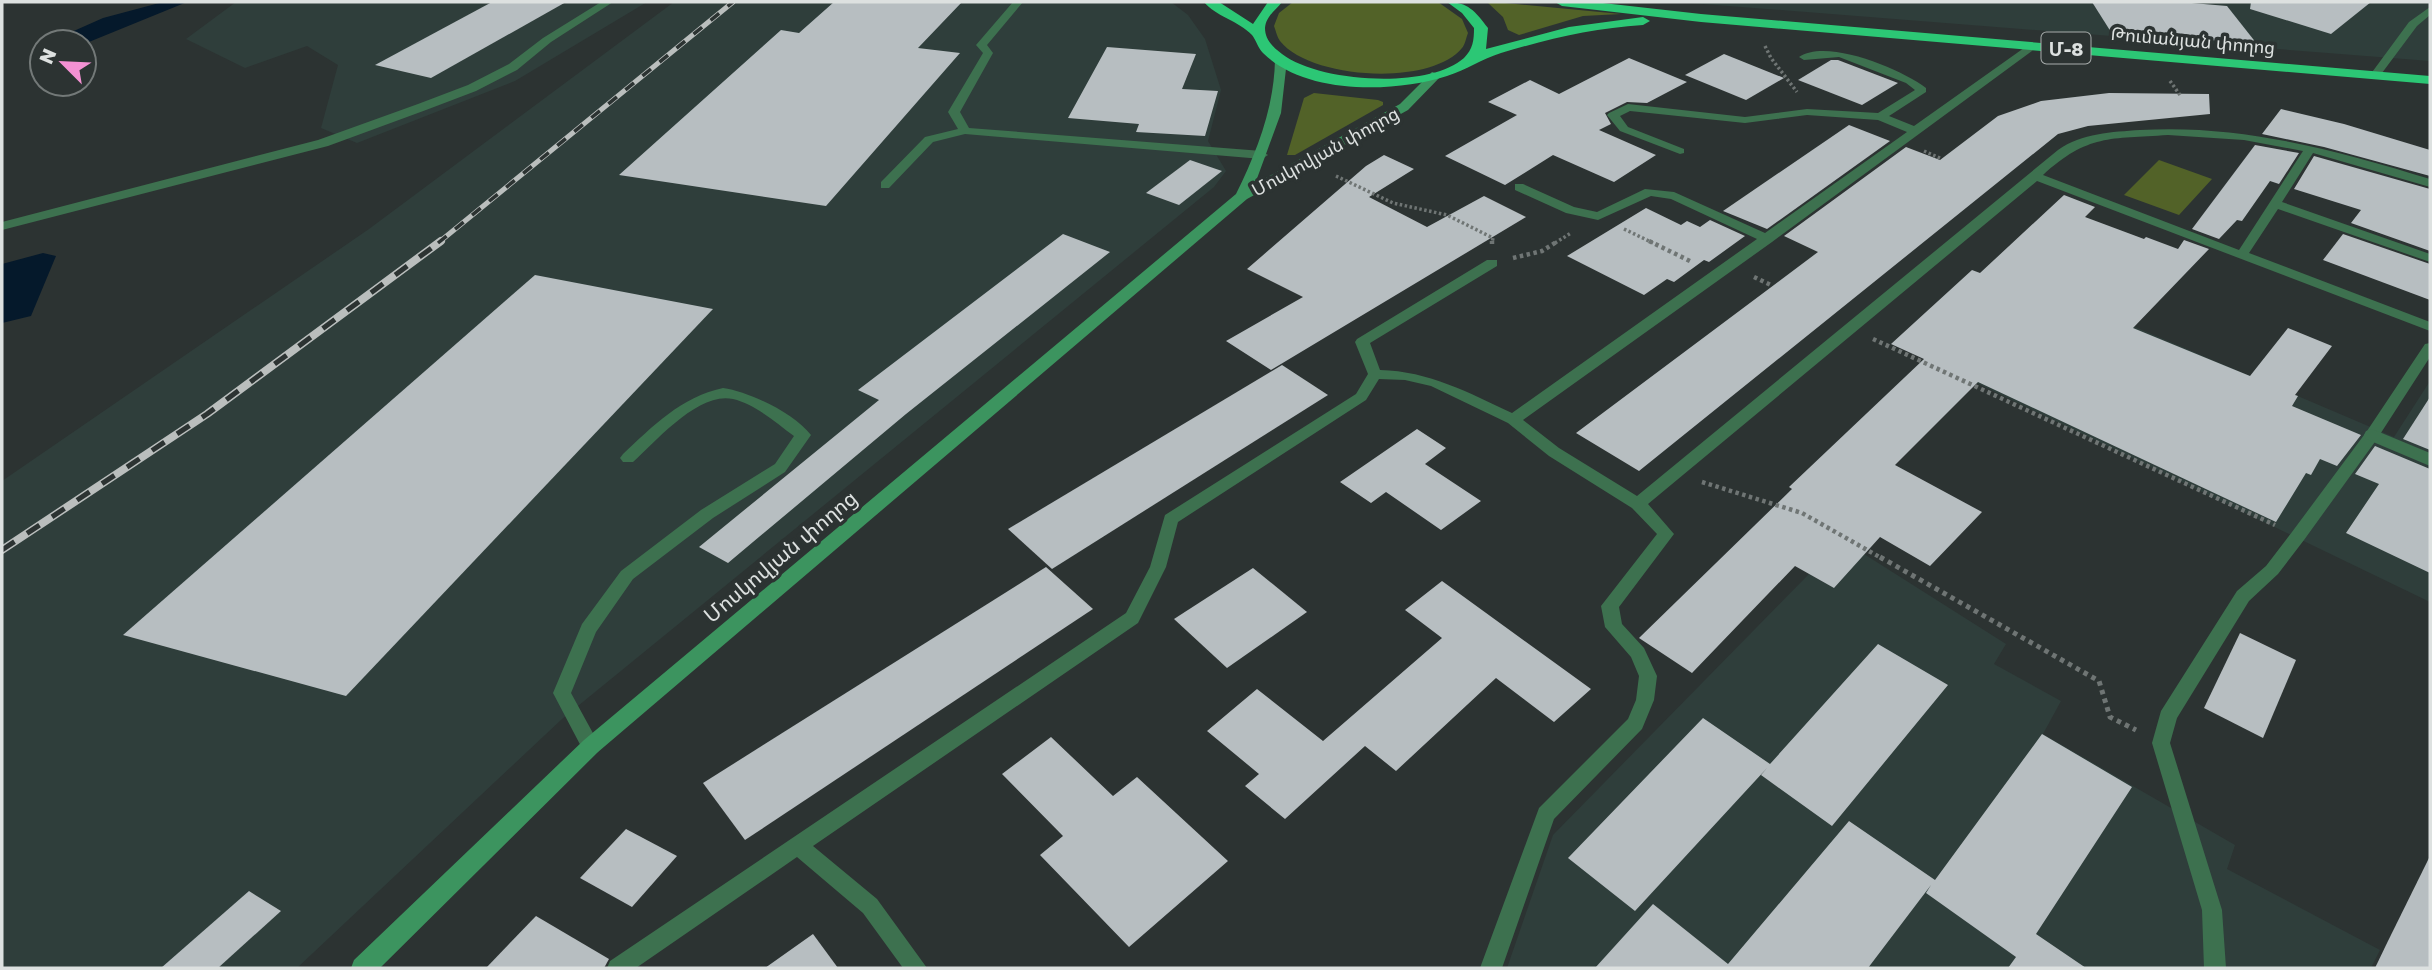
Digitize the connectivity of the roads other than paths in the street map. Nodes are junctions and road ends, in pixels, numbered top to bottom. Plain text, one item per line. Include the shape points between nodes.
1 (608, 2) edge
2 (1018, 2) edge
3 (1210, 2) edge
4 (1276, 2) edge
5 (1453, 2) edge
6 (1562, 2) edge
7 (2430, 10) edge
8 (1701, 18) junction
9 (1258, 33) junction
10 (2035, 45) junction
11 (1804, 57) dead end
12 (1470, 59) junction
13 (1281, 60) junction
14 (1436, 75) junction
15 (2375, 75) junction
16 (2430, 80) edge
17 (1881, 117) junction
18 (965, 131) junction
19 (1916, 131) junction
20 (2310, 149) junction
21 (1680, 151) dead end
22 (1262, 155) junction
23 (2035, 176) junction
24 (2430, 183) edge
25 (885, 185) dead end
26 (1519, 187) dead end
27 (1242, 196) junction
28 (2276, 204) junction
29 (2, 226) edge
30 (1768, 239) junction
31 (2242, 255) junction
32 (2430, 258) edge
33 (1492, 263) road end
34 (2430, 327) edge
35 (2430, 347) edge
36 (1375, 374) junction
37 (1513, 421) junction
38 (2372, 435) junction
39 (628, 458) dead end
40 (2430, 460) edge
41 (1638, 504) junction
42 (591, 746) junction
43 (797, 845) junction
44 (363, 968) edge
45 (618, 968) edge
46 (916, 968) edge
47 (1491, 968) edge
48 (2215, 968) edge

1 - 29 street via 513,67 422,107 323,143
2 - 18 lane via 981,45 988,53 954,113
3 - 9 highway
4 - 9 highway via 1259,21
5 - 12 highway via 1467,10 1480,28 1480,47
6 - 8 highway, Մ-8
7 - 15 lane via 2413,24
8 - 10 highway, Թումանյան փողոց / Մ-8
8 - 12 highway, Մ-8 via 1627,21 1581,29
9 - 13 highway
10 - 15 highway, Թումանյան փողոց / Մ-8
10 - 19 lane
11 - 17 lane via 1840,54 1922,90
12 - 14 highway
13 - 14 highway via 1318,75 1366,82
13 - 22 street, Մոսկովյան փողոց via 1282,82
14 - 27 street, Մոսկովյան փողոց via 1404,107
15 - 16 highway, Թումանյան փողոց / Մ-8
17 - 19 lane
17 - 21 lane via 1807,112 1745,120 1628,107 1613,115 1624,129
18 - 22 lane
18 - 25 lane via 929,139
19 - 30 lane
20 - 23 lane via 2209,131 2161,130 2105,136 2072,146
20 - 24 lane
20 - 28 lane
22 - 27 street, Մոսկովյան փողոց
23 - 31 lane
23 - 41 lane
26 - 30 lane via 1570,210 1598,216 1649,192 1674,196
27 - 42 street, Մոսկովյան փողոց
28 - 31 lane
28 - 32 lane
30 - 37 lane
31 - 34 lane
33 - 36 lane via 1362,342
35 - 38 lane
36 - 37 lane via 1436,383
36 - 43 lane via 1361,397 1171,519 1158,567 1132,618
37 - 41 lane
38 - 40 street
38 - 48 lane via 2272,570 2243,596 2168,716 2161,743 2212,911
39 - 42 lane via 694,401 721,393 737,395 803,435 780,468 708,513 627,575 596,618 562,693
41 - 47 lane via 1666,534 1610,606 1614,627 1638,653 1648,676 1645,700 1635,724 1546,814
42 - 44 street, Մոսկովյան փողոց
43 - 45 lane
43 - 46 lane via 870,906

